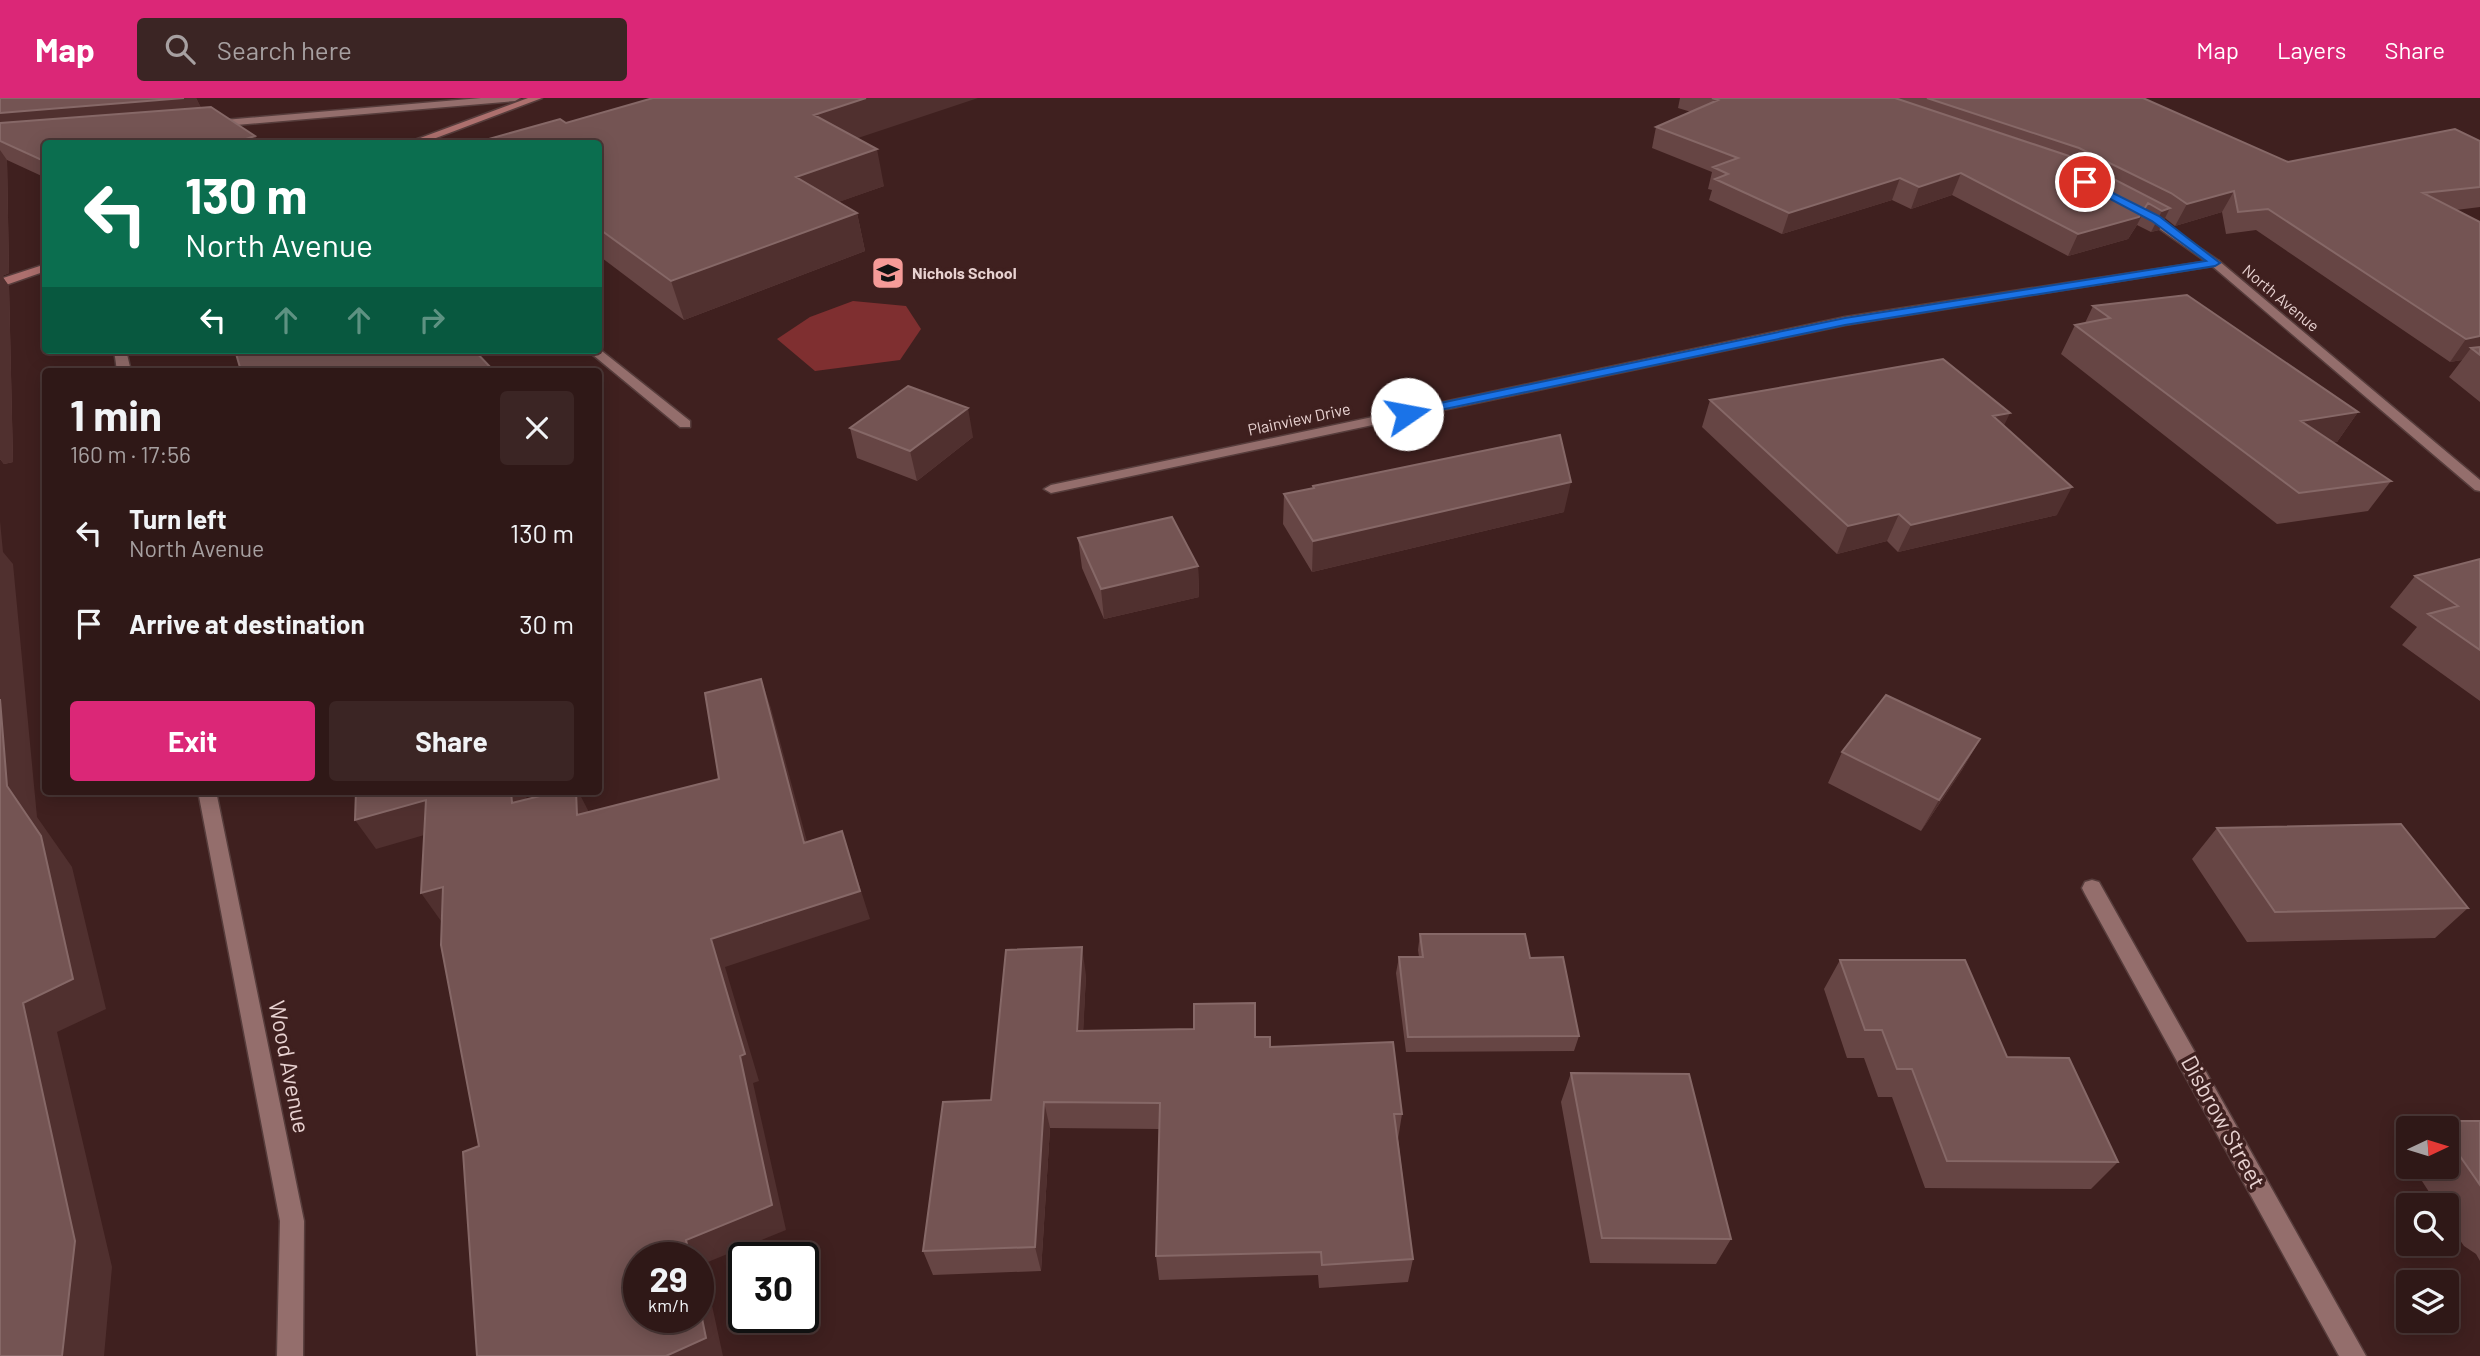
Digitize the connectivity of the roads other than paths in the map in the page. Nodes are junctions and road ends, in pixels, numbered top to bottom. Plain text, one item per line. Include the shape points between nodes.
1 (515, 98) edge
2 (537, 98) edge
3 (195, 125) edge
4 (420, 140) edge
5 (2126, 202) edge
6 (2215, 263) junction
7 (42, 268) edge
8 (0, 283) edge
9 (598, 354) edge
10 (685, 424) dead end
11 (2480, 487) edge
12 (1051, 489) dead end
13 (208, 795) edge
14 (2092, 888) dead end
15 (290, 1356) edge
16 (2353, 1356) edge

1 - 3 street
2 - 4 main road
5 - 6 street, North Avenue
6 - 11 street, North Avenue
6 - 12 street, Plainview Drive via 1845,321
7 - 8 main road
9 - 10 street
13 - 15 street, Wood Avenue via 292,1221
14 - 16 street, Disbrow Street

